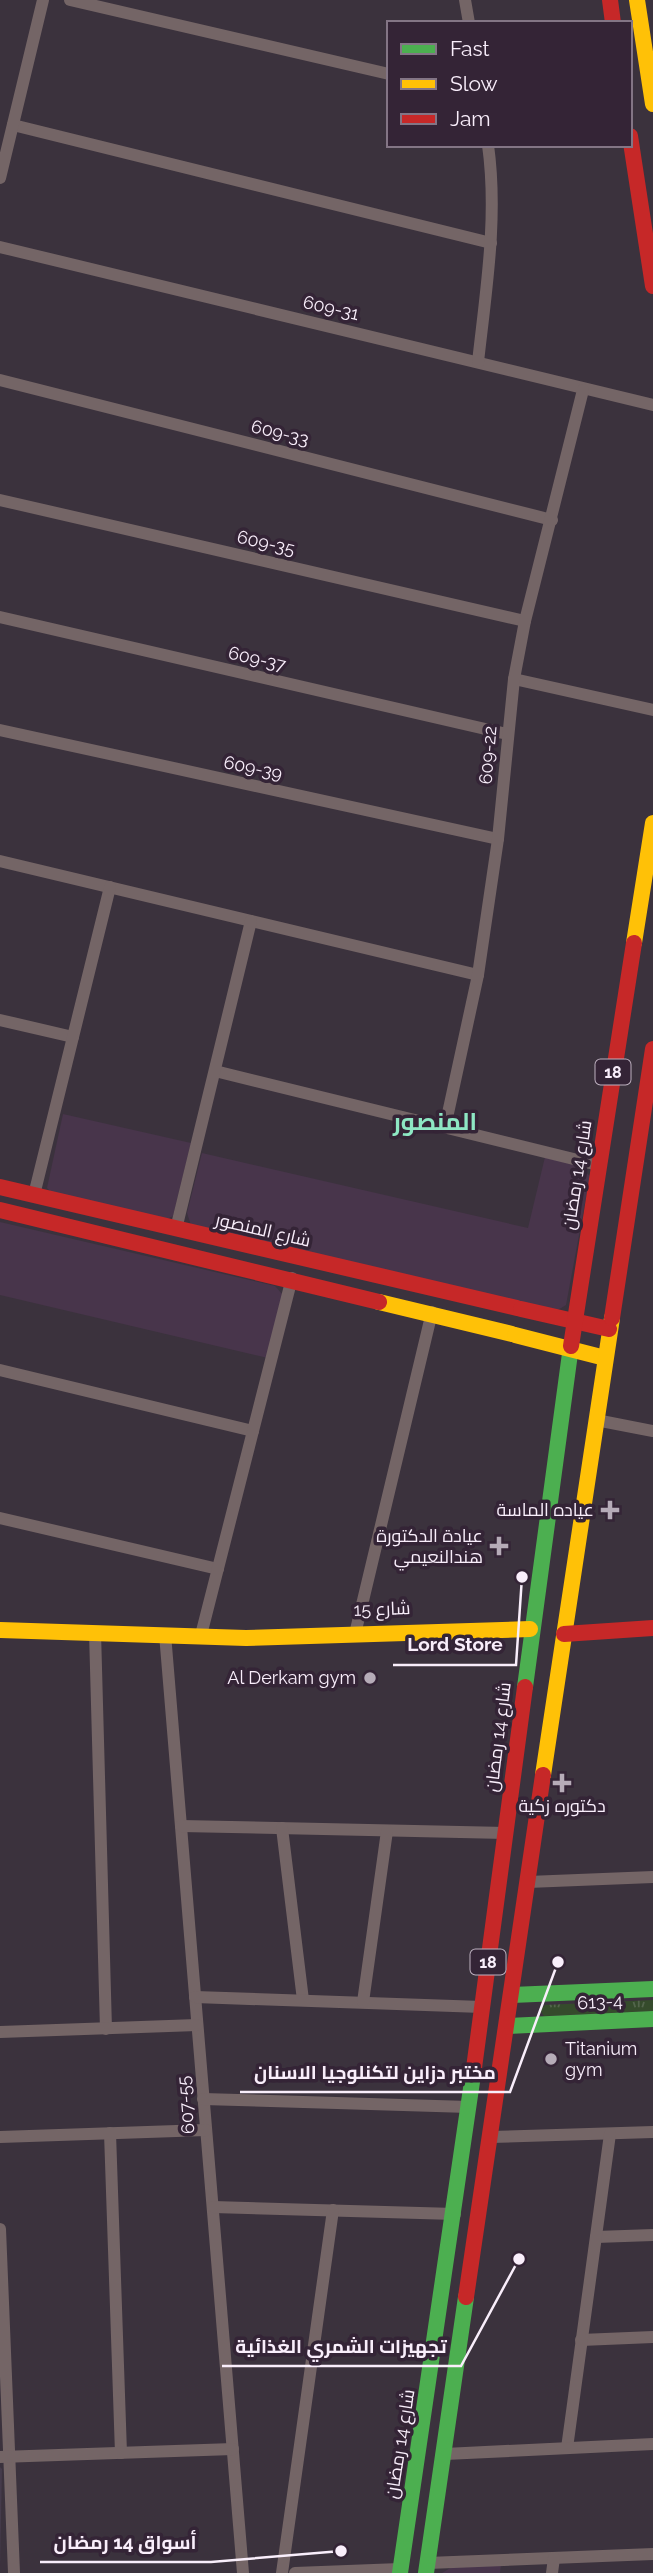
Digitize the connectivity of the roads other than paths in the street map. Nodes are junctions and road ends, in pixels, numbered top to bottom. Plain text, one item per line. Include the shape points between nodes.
1 (43, 0) edge
2 (70, 0) edge
3 (465, 0) edge
4 (610, 0) edge
5 (643, 7) edge
6 (469, 21) edge
7 (613, 21) edge
8 (387, 74) edge
9 (653, 104) edge
10 (13, 125) junction
11 (488, 147) edge
12 (632, 147) edge
13 (0, 178) edge
14 (491, 243) junction
15 (0, 247) edge
16 (653, 286) edge
17 (478, 362) junction
18 (0, 380) edge
19 (583, 390) junction
20 (653, 405) edge
21 (0, 500) edge
22 (552, 520) junction
23 (0, 617) edge
24 (525, 621) junction
25 (514, 679) junction
26 (653, 710) edge
27 (0, 730) edge
28 (507, 734) junction
29 (653, 823) edge
30 (498, 839) junction
31 (0, 861) edge
32 (110, 887) junction
33 (251, 921) junction
34 (478, 975) junction
35 (0, 1020) edge
36 (73, 1037) junction
37 (653, 1049) edge
38 (215, 1071) junction
39 (445, 1127) junction
40 (597, 1165) junction
41 (0, 1187) edge
42 (34, 1195) junction
43 (0, 1210) edge
44 (176, 1230) junction
45 (292, 1278) junction
46 (432, 1312) junction
47 (576, 1321) junction
48 (609, 1329) junction
49 (571, 1350) junction
50 (605, 1358) junction
51 (0, 1370) edge
52 (596, 1420) junction
53 (253, 1431) junction
54 (653, 1432) edge
55 (0, 1518) edge
56 (218, 1569) junction
57 (531, 1626) junction
58 (653, 1628) edge
59 (0, 1630) edge
60 (95, 1632) junction
61 (355, 1632) junction
62 (165, 1634) junction
63 (201, 1634) junction
64 (564, 1634) junction
65 (181, 1826) junction
66 (282, 1828) junction
67 (387, 1830) junction
68 (506, 1833) junction
69 (653, 1875) edge
70 (527, 1882) junction
71 (653, 1989) edge
72 (512, 1995) junction
73 (195, 1997) junction
74 (303, 2000) junction
75 (363, 2002) junction
76 (482, 2007) junction
77 (653, 2019) edge
78 (197, 2025) junction
79 (508, 2026) junction
80 (106, 2029) junction
81 (0, 2032) edge
82 (204, 2099) junction
83 (469, 2107) junction
84 (206, 2130) junction
85 (653, 2132) edge
86 (110, 2133) junction
87 (610, 2134) junction
88 (0, 2137) edge
89 (490, 2137) junction
90 (213, 2207) junction
91 (333, 2210) junction
92 (455, 2214) junction
93 (0, 2230) edge
94 (653, 2235) edge
95 (596, 2237) junction
96 (1, 2294) edge
97 (653, 2337) edge
98 (581, 2340) junction
99 (653, 2444) edge
100 (567, 2448) junction
101 (233, 2449) junction
102 (121, 2453) junction
103 (445, 2454) junction
104 (5, 2457) edge
105 (653, 2554) edge
106 (554, 2558) junction
107 (427, 2568) edge
108 (400, 2571) edge
109 (14, 2573) edge
110 (243, 2573) edge
111 (282, 2573) edge
112 (295, 2573) edge
113 (552, 2573) edge

1 - 10 street
2 - 8 street
3 - 6 street
4 - 7 main road
5 - 9 main road
10 - 13 street
10 - 14 street
11 - 14 street
12 - 16 main road
14 - 17 street
15 - 17 street, 609-31
17 - 19 street, 609-31
18 - 22 street, 609-33
19 - 20 street, 609-31
19 - 22 street, 609-22
21 - 24 street, 609-35
22 - 24 street, 609-22
23 - 28 street, 609-37
24 - 25 street, 609-22
25 - 26 street
25 - 28 street, 609-22
27 - 30 street, 609-39
28 - 30 street, 609-22
29 - 40 main road, شارع 14 رمضان / 18
30 - 34 street, 609-22
31 - 32 street
32 - 33 street
32 - 36 street
33 - 34 street
33 - 38 street
34 - 39 street, 609-22
35 - 36 street
36 - 42 street
37 - 48 main road, 18
38 - 39 street
38 - 44 street
39 - 40 street
40 - 47 main road, شارع 14 رمضان / 18
41 - 42 main road, شارع المنصور
42 - 44 main road, شارع المنصور
43 - 45 main road
44 - 47 main road, شارع المنصور
45 - 46 main road
45 - 53 street
46 - 49 main road
46 - 61 street
47 - 48 main road, شارع المنصور
47 - 49 main road, شارع 14 رمضان / 18
48 - 50 main road, 18
49 - 50 main road
49 - 57 main road, شارع 14 رمضان / 18
50 - 52 main road, 18
51 - 53 street
52 - 54 street
52 - 64 main road, 18
53 - 56 street
55 - 56 street
56 - 63 street
57 - 61 main road, شارع 15
57 - 68 main road, شارع 14 رمضان / 18
58 - 64 main road
59 - 60 main road, شارع 15
60 - 62 main road, شارع 15
60 - 80 street
61 - 63 main road, شارع 15
62 - 63 main road, شارع 15
62 - 65 street, 607-55
64 - 70 main road, 18
65 - 66 street
65 - 73 street, 607-55
66 - 67 street
66 - 74 street
67 - 68 street
67 - 75 street
68 - 76 main road, شارع 14 رمضان / 18
69 - 70 street
70 - 72 main road, 18
71 - 72 main road, 613-4
72 - 79 main road, 18
73 - 74 street
73 - 78 street, 607-55
74 - 75 street
75 - 76 street
76 - 83 main road, شارع 14 رمضان / 18
77 - 79 main road, 613-4
78 - 80 street
78 - 82 street, 607-55
79 - 89 main road, 18
80 - 81 street
82 - 83 street
82 - 84 street, 607-55
83 - 92 main road, شارع 14 رمضان / 18
84 - 86 street
84 - 90 street, 607-55
85 - 87 street
86 - 88 street
86 - 102 street
87 - 89 street
87 - 95 street
89 - 103 main road, 18
90 - 91 street
90 - 101 street, 607-55
91 - 92 street
91 - 111 street
92 - 108 main road, شارع 14 رمضان / 18
93 - 96 street
94 - 95 street
95 - 98 street
96 - 104 street
97 - 98 street
98 - 100 street
99 - 100 street
100 - 103 street
101 - 102 street
101 - 110 street, 607-55
102 - 104 street
103 - 107 main road, 18
104 - 109 street
105 - 106 street
106 - 107 street
106 - 113 street
108 - 112 street

